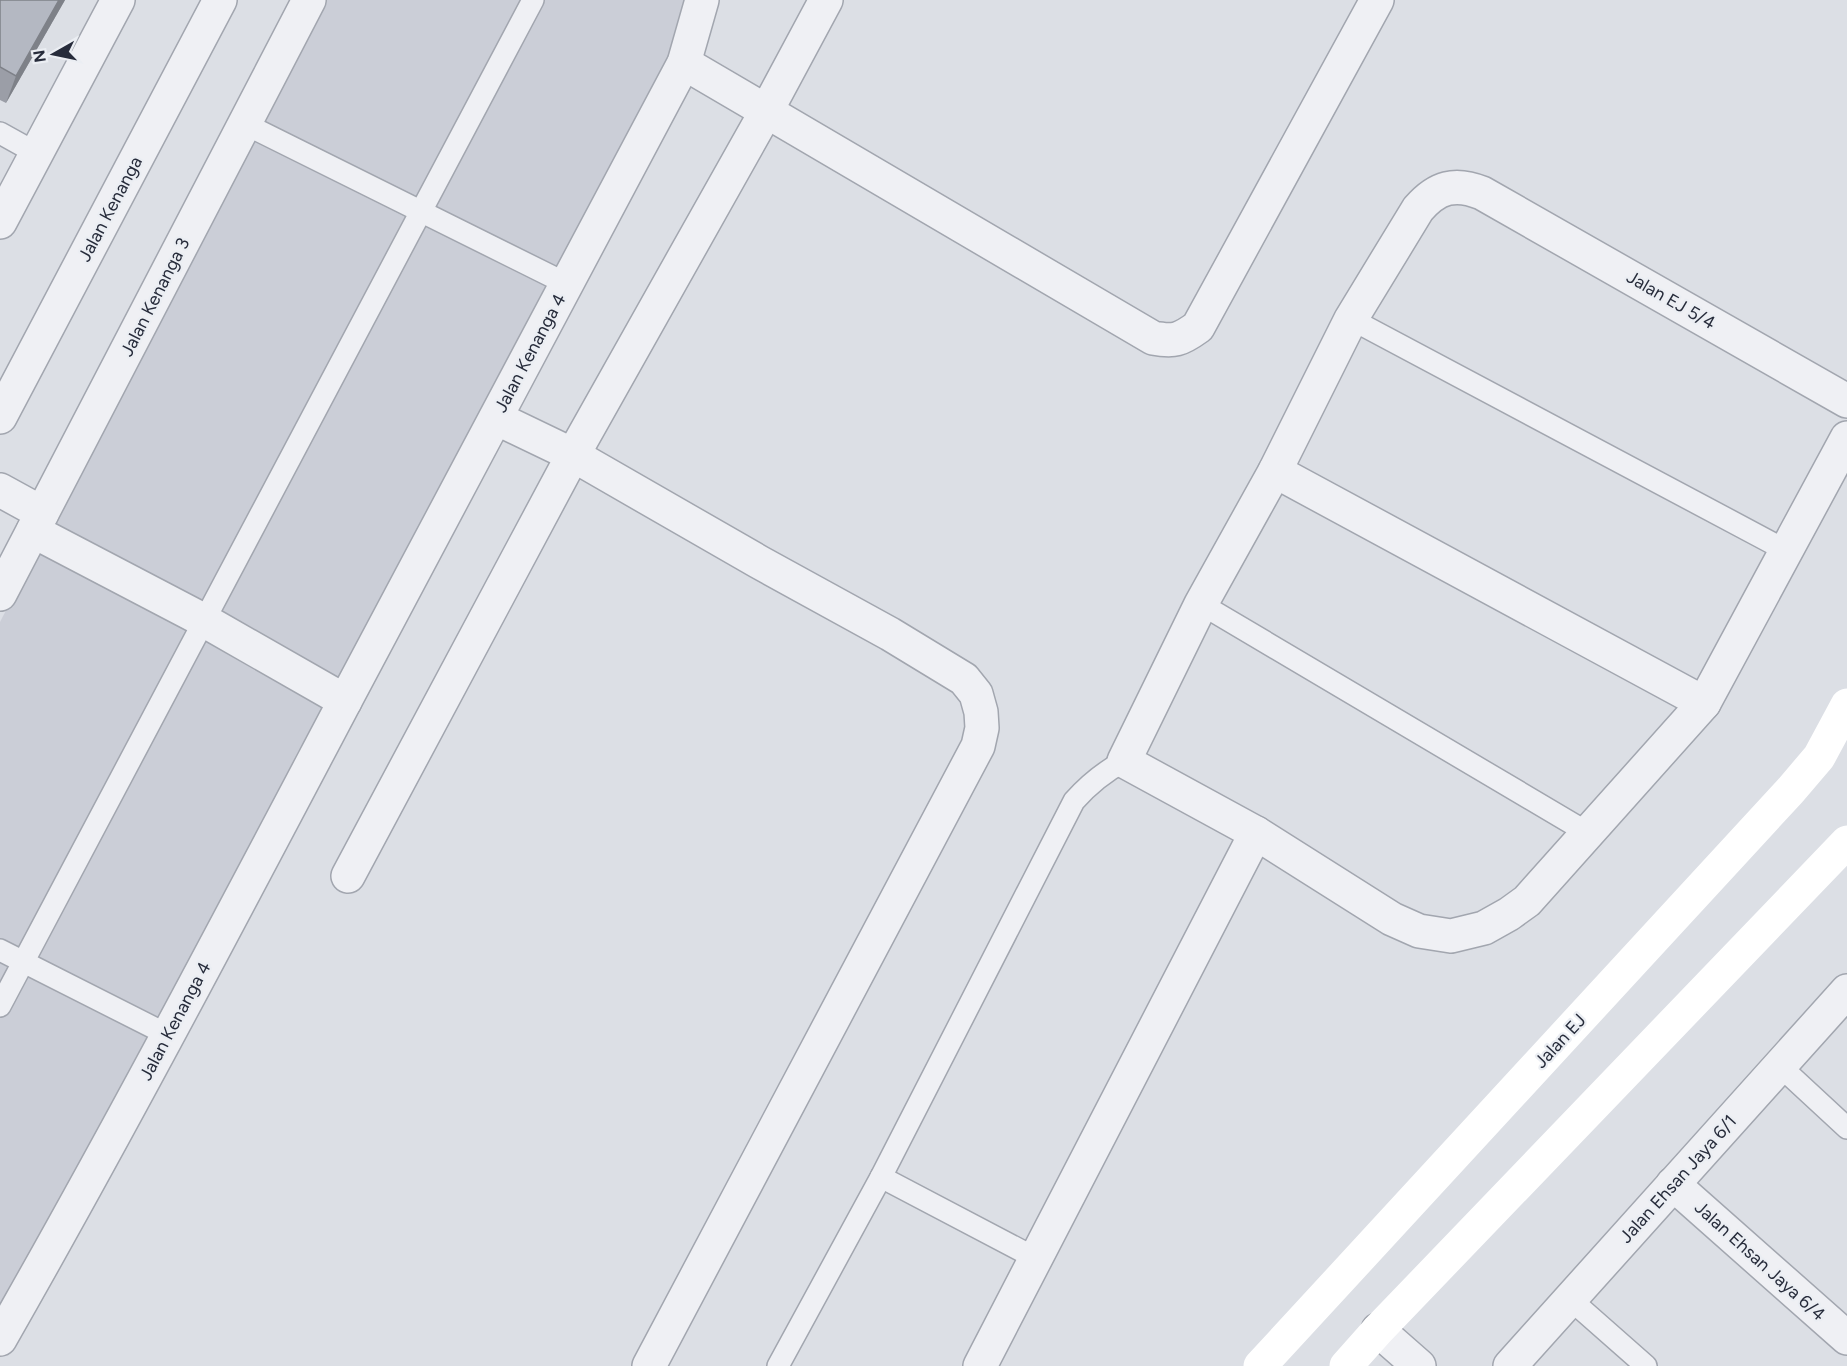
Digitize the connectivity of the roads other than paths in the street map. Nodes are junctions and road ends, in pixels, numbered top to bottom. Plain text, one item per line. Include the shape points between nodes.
1 (118, 0) edge
2 (220, 0) edge
3 (309, 0) edge
4 (533, 0) edge
5 (702, 0) edge
6 (826, 0) edge
7 (1377, 0) edge
8 (684, 63) junction
9 (767, 110) junction
10 (245, 124) junction
11 (0, 133) edge
12 (36, 153) junction
13 (421, 212) junction
14 (0, 222) edge
15 (567, 284) junction
16 (1351, 320) junction
17 (1847, 401) edge
18 (0, 417) edge
19 (495, 418) junction
20 (1847, 438) edge
21 (573, 455) junction
22 (1275, 471) junction
23 (0, 490) edge
24 (38, 522) junction
25 (1787, 551) junction
26 (0, 594) edge
27 (1201, 604) junction
28 (205, 621) junction
29 (345, 701) junction
30 (1704, 703) junction
31 (1847, 705) edge
32 (1125, 761) junction
33 (1256, 833) junction
34 (1588, 833) junction
35 (1847, 842) edge
36 (348, 876) dead end
37 (0, 950) edge
38 (24, 962) junction
39 (1847, 991) edge
40 (0, 1006) edge
41 (168, 1035) junction
42 (1780, 1066) junction
43 (1847, 1128) edge
44 (881, 1178) junction
45 (1673, 1184) junction
46 (1037, 1259) junction
47 (1570, 1299) junction
48 (1378, 1330) junction
49 (1847, 1338) edge
50 (0, 1339) edge
51 (649, 1366) edge
52 (778, 1366) edge
53 (980, 1366) edge
54 (1260, 1366) edge
55 (1346, 1366) edge
56 (1419, 1366) edge
57 (1510, 1366) edge
58 (1646, 1366) edge

1 - 12 street
2 - 18 street, Jalan Kenanga
3 - 10 street, Jalan Kenanga 3
4 - 13 lane
5 - 8 street, Jalan Kenanga 4
6 - 9 street
7 - 9 street via 1198,327 1183,338 1170,341 1153,338
8 - 9 street
8 - 15 street, Jalan Kenanga 4
9 - 21 street
10 - 13 lane
10 - 24 street, Jalan Kenanga 3
11 - 12 lane
12 - 14 street
13 - 15 lane
13 - 28 lane
15 - 19 street, Jalan Kenanga 4
16 - 17 street, Jalan EJ 5/4 via 1427,198 1440,190 1469,188
16 - 22 street, Jalan EJ 5/4
16 - 25 lane
19 - 21 street
19 - 29 street, Jalan Kenanga 4
20 - 25 street
21 - 36 street
21 - 51 street via 964,679 976,694 981,712 978,746
22 - 27 street, Jalan EJ 5/4
22 - 30 street
23 - 24 street
24 - 26 street, Jalan Kenanga 3
24 - 28 street
25 - 30 street
27 - 32 street, Jalan EJ 5/4
27 - 34 lane
28 - 29 street
28 - 38 lane
29 - 41 street, Jalan Kenanga 4
30 - 34 street
31 - 54 main road, Jalan EJ via 1819,758 1790,791
32 - 33 street
32 - 44 lane via 1090,783 1074,801
33 - 34 street via 1392,919 1419,931 1451,936 1484,928 1509,915 1527,901
33 - 46 street
35 - 48 main road
37 - 38 lane
38 - 40 lane
38 - 41 lane
39 - 42 street, Jalan Ehsan Jaya 6/1
41 - 50 street, Jalan Kenanga 4
42 - 43 lane
42 - 45 street, Jalan Ehsan Jaya 6/1
44 - 46 lane
44 - 52 lane
45 - 47 street, Jalan Ehsan Jaya 6/1
45 - 49 street, Jalan Ehsan Jaya 6/4
46 - 53 street
47 - 57 street, Jalan Ehsan Jaya 6/1
47 - 58 lane
48 - 55 main road
48 - 56 street

